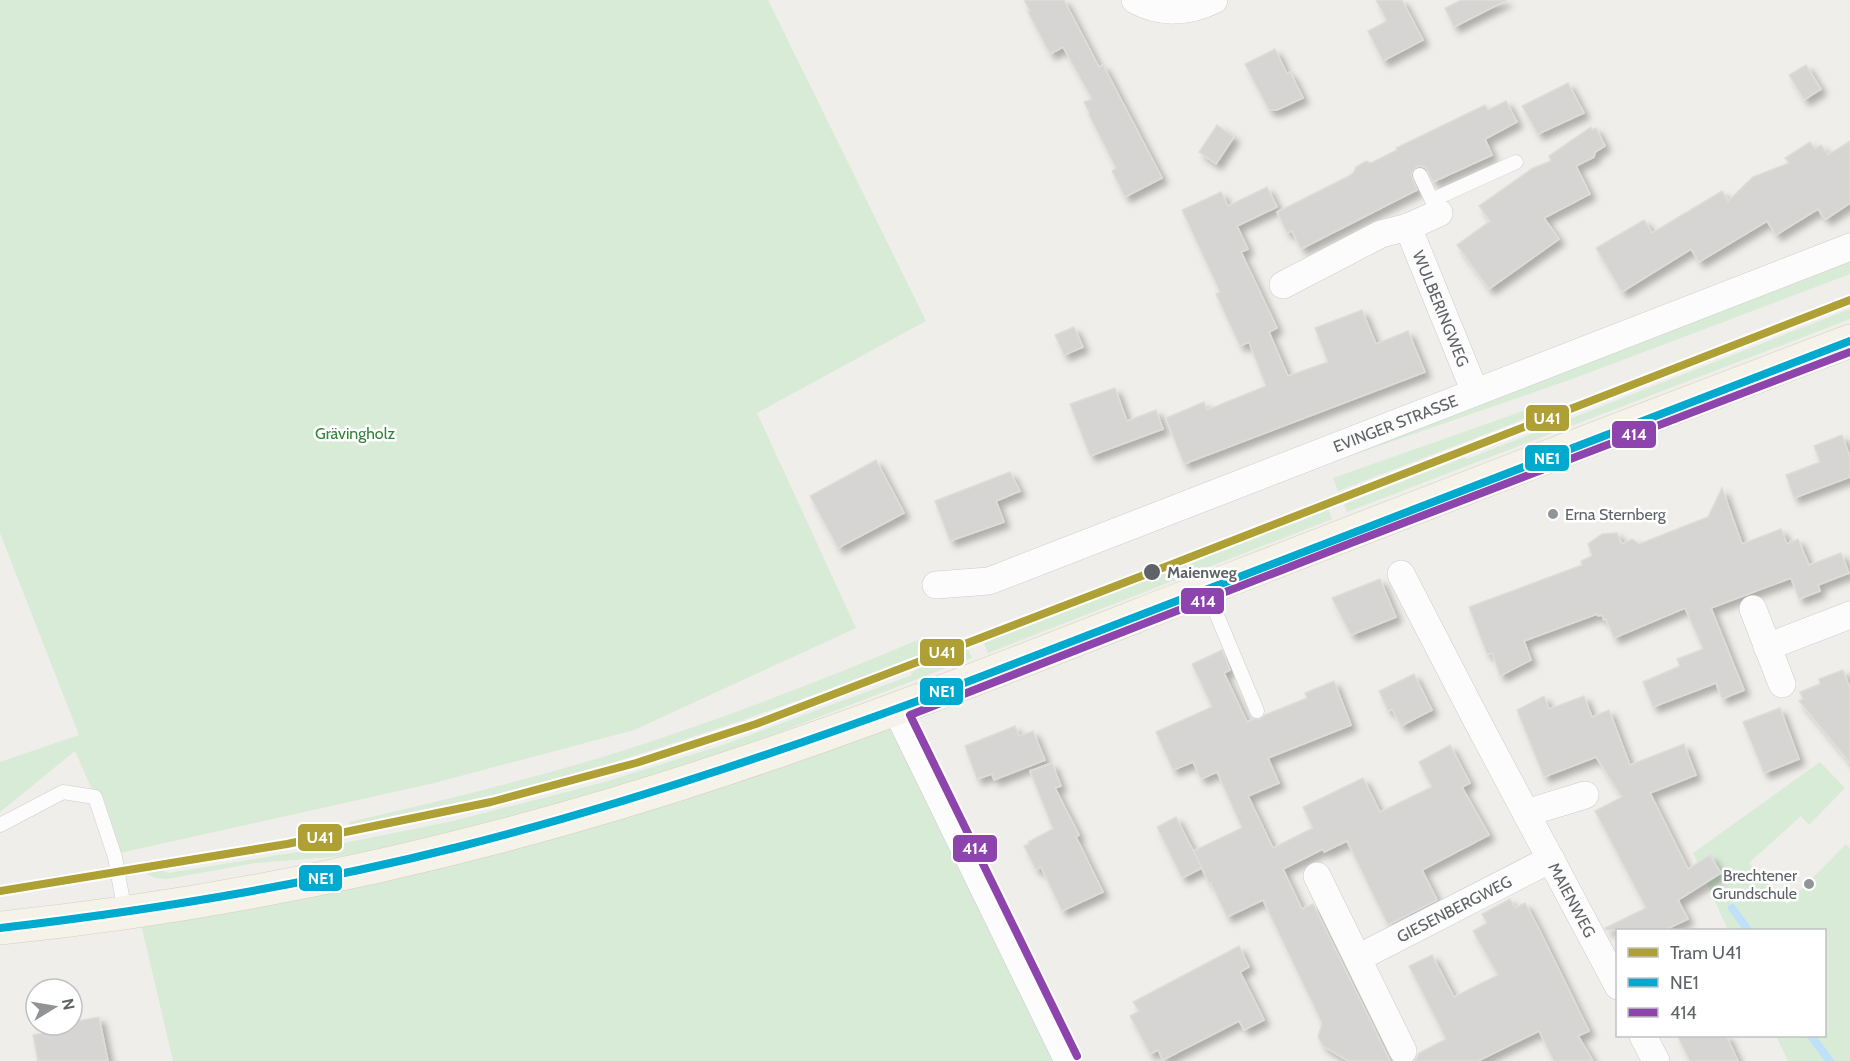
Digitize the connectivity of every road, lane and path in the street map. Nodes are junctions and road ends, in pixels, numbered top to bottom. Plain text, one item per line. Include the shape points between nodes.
1 (1135, 0) edge
2 (1214, 0) edge
3 (1516, 162) dead end
4 (1420, 175) dead end
5 (1435, 207) junction
6 (1408, 227) junction
7 (1850, 247) edge
8 (1283, 285) dead end
9 (1850, 341) edge
10 (1475, 392) junction
11 (1401, 574) dead end
12 (936, 585) dead end
13 (1206, 588) junction
14 (1753, 609) dead end
15 (1850, 615) edge
16 (1767, 647) junction
17 (1782, 684) dead end
18 (896, 709) junction
19 (1257, 711) dead end
20 (1585, 795) dead end
21 (1526, 813) junction
22 (0, 825) edge
23 (1551, 859) junction
24 (1317, 876) dead end
25 (125, 913) junction
26 (0, 927) edge
27 (1358, 958) junction
28 (1616, 984) edge
29 (1644, 1037) edge
30 (1403, 1051) dead end
31 (1068, 1061) edge
32 (1656, 1061) edge

1 - 2 street via 1147,7 1176,11
3 - 5 lane
4 - 5 lane
5 - 6 street
6 - 8 street via 1381,234
6 - 10 street, WULBERINGWEG
7 - 10 street, EVINGER STRASSE
9 - 13 main road
10 - 12 street, EVINGER STRASSE via 989,581
11 - 21 street, MAIENWEG
13 - 18 main road
13 - 19 lane
14 - 16 street
15 - 16 street
16 - 17 street
18 - 25 main road via 724,770 532,827 307,881
18 - 31 street
20 - 21 street
21 - 23 street, MAIENWEG
22 - 25 lane via 63,792 95,797 115,857
23 - 27 street, GIESENBERGWEG
23 - 28 street, MAIENWEG
24 - 27 street
25 - 26 main road
27 - 30 street
29 - 32 street

